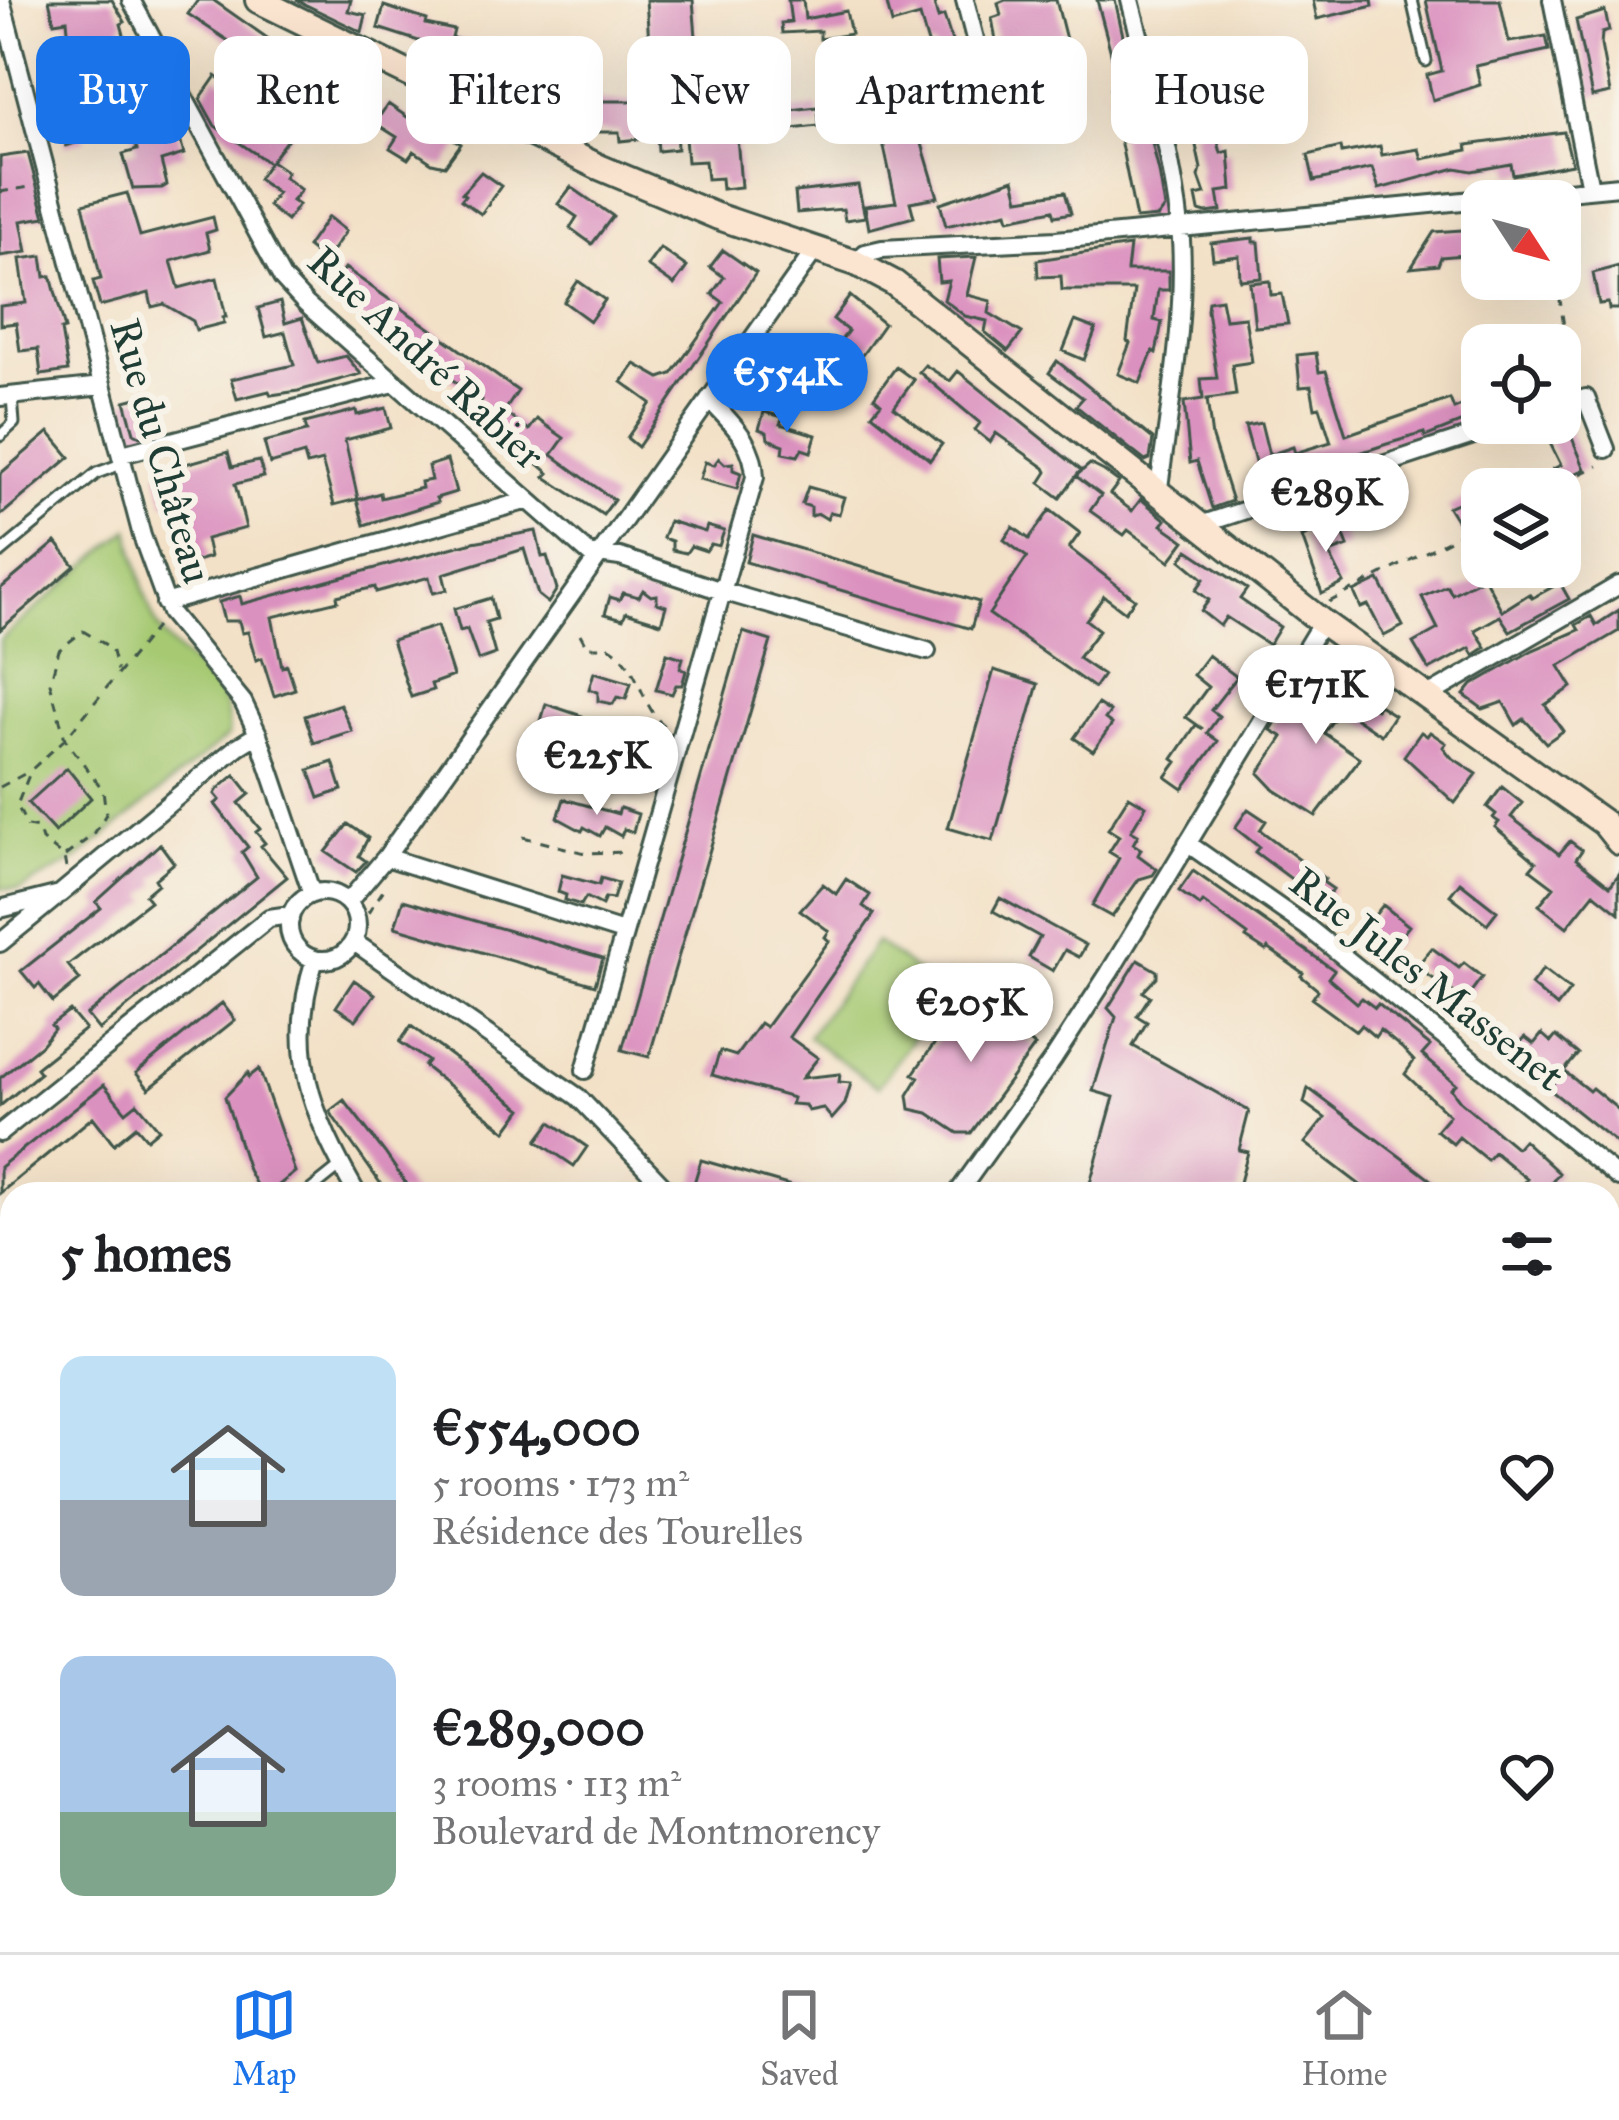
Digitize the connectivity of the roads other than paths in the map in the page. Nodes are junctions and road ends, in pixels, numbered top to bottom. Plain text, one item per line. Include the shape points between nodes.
1 (1, 0) edge
2 (130, 0) edge
3 (258, 0) edge
4 (965, 0) edge
5 (1130, 0) edge
6 (1412, 0) edge
7 (1552, 0) edge
8 (974, 36) edge
9 (1426, 61) dead end
10 (1619, 186) edge
11 (1590, 188) junction
12 (1180, 228) junction
13 (815, 250) junction
14 (856, 263) junction
15 (394, 383) junction
16 (102, 386) junction
17 (6, 397) edge
18 (709, 399) junction
19 (1581, 400) edge
20 (0, 436) edge
21 (1461, 439) edge
22 (1609, 455) road end
23 (123, 459) junction
24 (1158, 495) junction
25 (526, 501) junction
26 (1200, 525) junction
27 (0, 553) edge
28 (596, 556) junction
29 (1619, 585) edge
30 (722, 591) junction
31 (168, 608) junction
32 (1316, 617) junction
33 (927, 651) dead end
34 (1426, 697) junction
35 (258, 734) junction
36 (1614, 831) edge
37 (1187, 843) junction
38 (386, 857) junction
39 (60, 894) junction
40 (312, 894) junction
41 (348, 902) junction
42 (0, 909) edge
43 (290, 920) junction
44 (623, 932) junction
45 (354, 942) junction
46 (0, 943) edge
47 (315, 959) junction
48 (585, 1070) dead end
49 (0, 1133) edge
50 (341, 1166) junction
51 (1619, 1178) edge
52 (321, 1182) edge
53 (350, 1182) edge
54 (659, 1182) edge
55 (966, 1182) edge

1 - 16 street, Rue du Château
2 - 15 street, Rue André Rabier via 282,278
3 - 13 street via 599,167
4 - 8 street
5 - 12 street
6 - 9 lane
7 - 11 street
10 - 11 street
11 - 12 street
12 - 14 street via 882,249
12 - 24 street
13 - 14 street
13 - 18 street
14 - 24 street via 963,334
15 - 23 street
15 - 25 street, Rue André Rabier
16 - 17 street
16 - 23 street, Rue du Château
17 - 20 lane via 14,423
18 - 28 street
18 - 30 street via 754,456
19 - 22 street
21 - 26 street
23 - 27 lane
23 - 31 street, Rue du Château
24 - 26 street
25 - 28 street, Rue André Rabier
25 - 31 street
26 - 32 street
28 - 30 street via 620,556
28 - 38 street
29 - 34 street
30 - 33 street
30 - 44 street
31 - 35 street, Rue du Château via 227,680
32 - 34 street
32 - 37 street
34 - 36 street
35 - 39 street
35 - 40 street, Rue du Château
37 - 51 street, Rue Jules Massenet via 1307,927
37 - 55 street via 1054,1058
38 - 41 street
38 - 44 street
39 - 42 street
39 - 46 street
40 - 41 street
40 - 43 street
41 - 45 street via 357,920
43 - 47 street via 298,949
43 - 49 street via 262,922
44 - 48 street
45 - 47 street via 334,959
45 - 54 street via 578,1097
47 - 50 street via 302,1006 306,1081
50 - 52 lane
50 - 53 street

